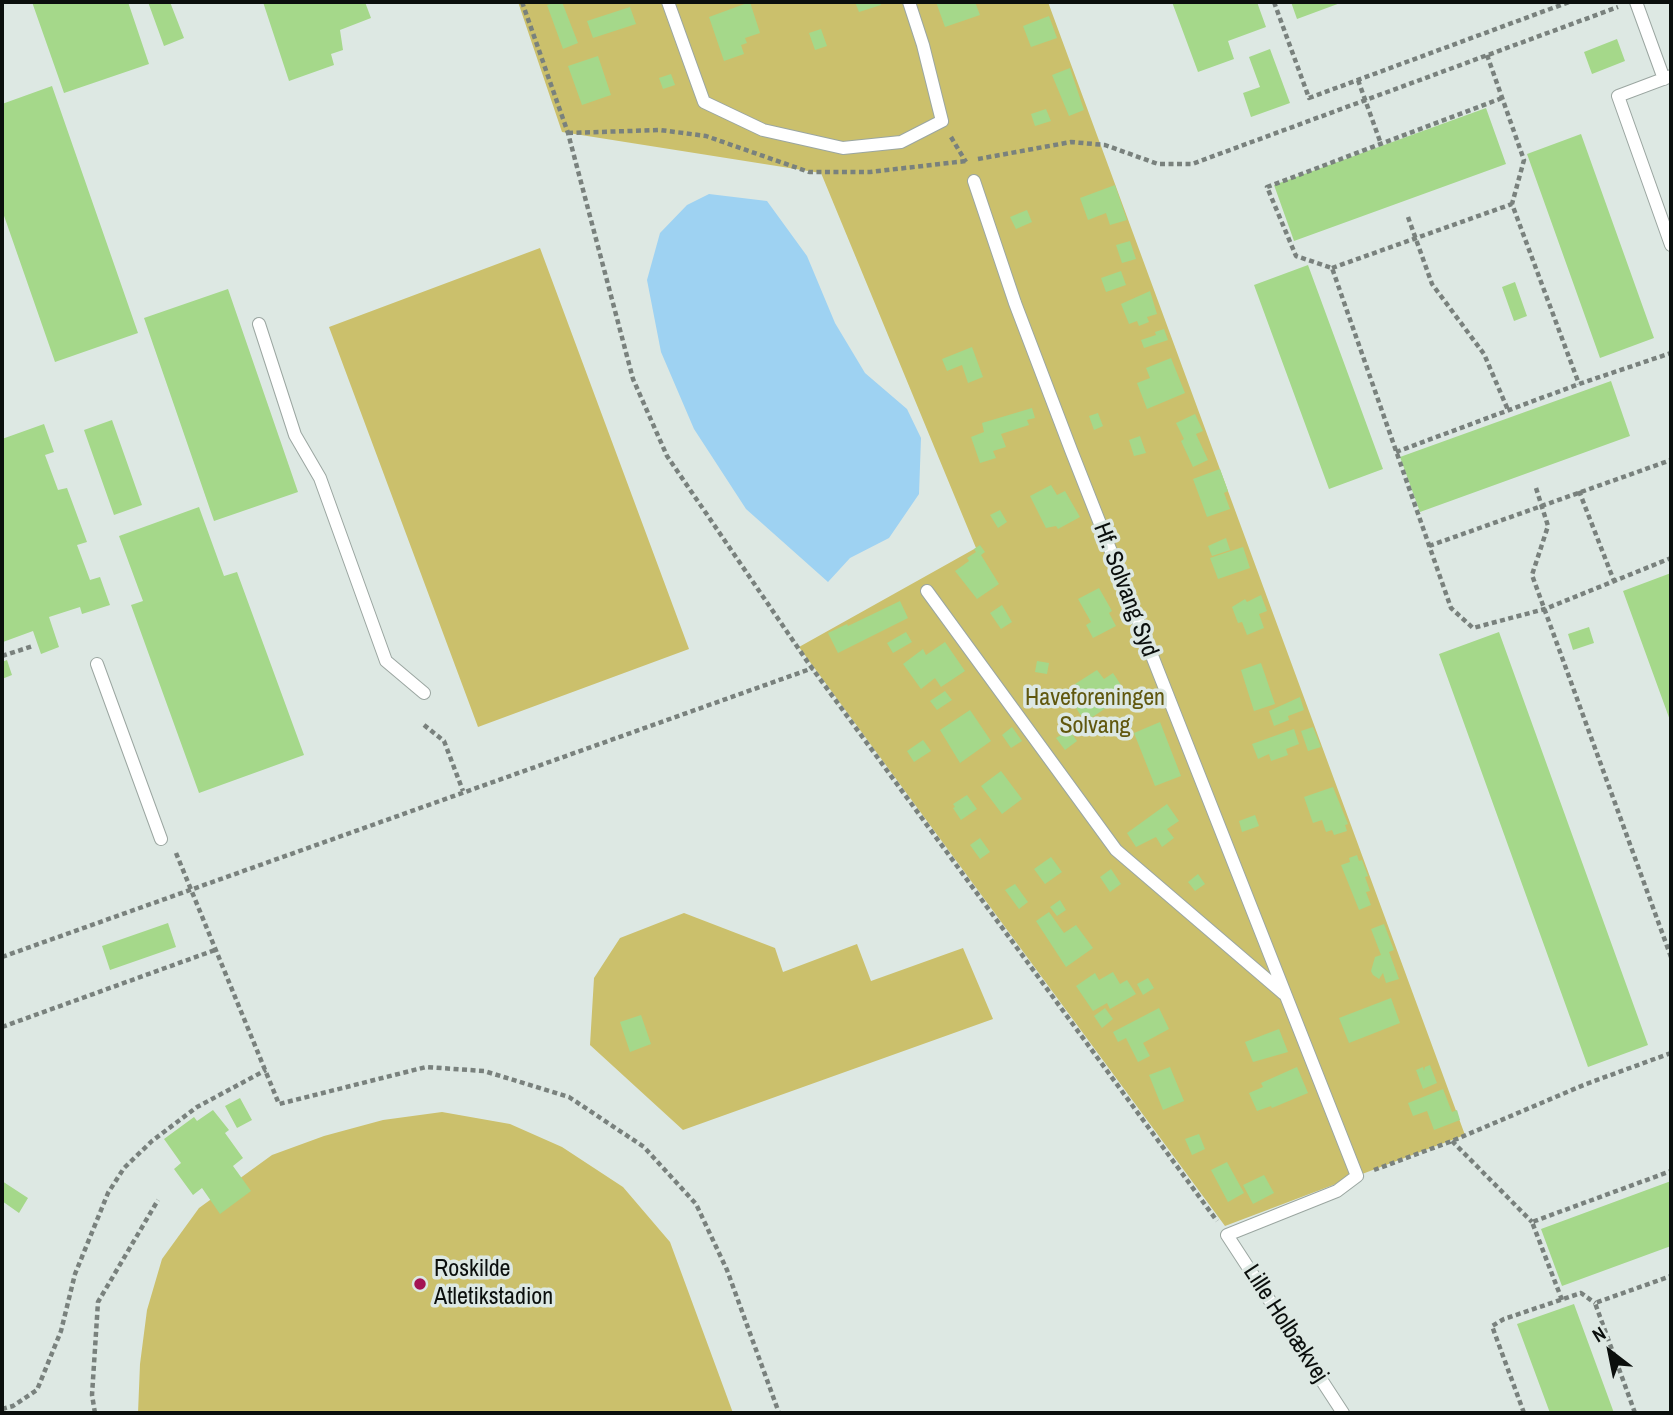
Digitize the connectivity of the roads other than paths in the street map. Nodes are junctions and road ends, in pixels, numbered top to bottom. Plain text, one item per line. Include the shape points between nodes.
1 (668, 2) edge
2 (909, 2) edge
3 (1636, 2) edge
4 (1667, 77) edge
5 (974, 181) dead end
6 (1671, 245) edge
7 (259, 324) dead end
8 (927, 591) dead end
9 (97, 664) dead end
10 (424, 693) dead end
11 (161, 839) dead end
12 (1286, 995) junction
13 (1227, 1235) joint
14 (1343, 1413) edge

1 - 2 lane via 704,102 763,130 843,148 901,142 942,121
3 - 4 lane
4 - 6 lane via 1618,96
5 - 12 lane, Hf. Solvang Syd via 1071,450
7 - 10 lane via 295,435 320,478 386,661
8 - 12 lane, Hf. Solvang Syd via 1116,850
9 - 11 lane
12 - 13 lane, Hf. Solvang Syd via 1357,1176 1337,1191
13 - 14 lane, Lille Holbækvej

